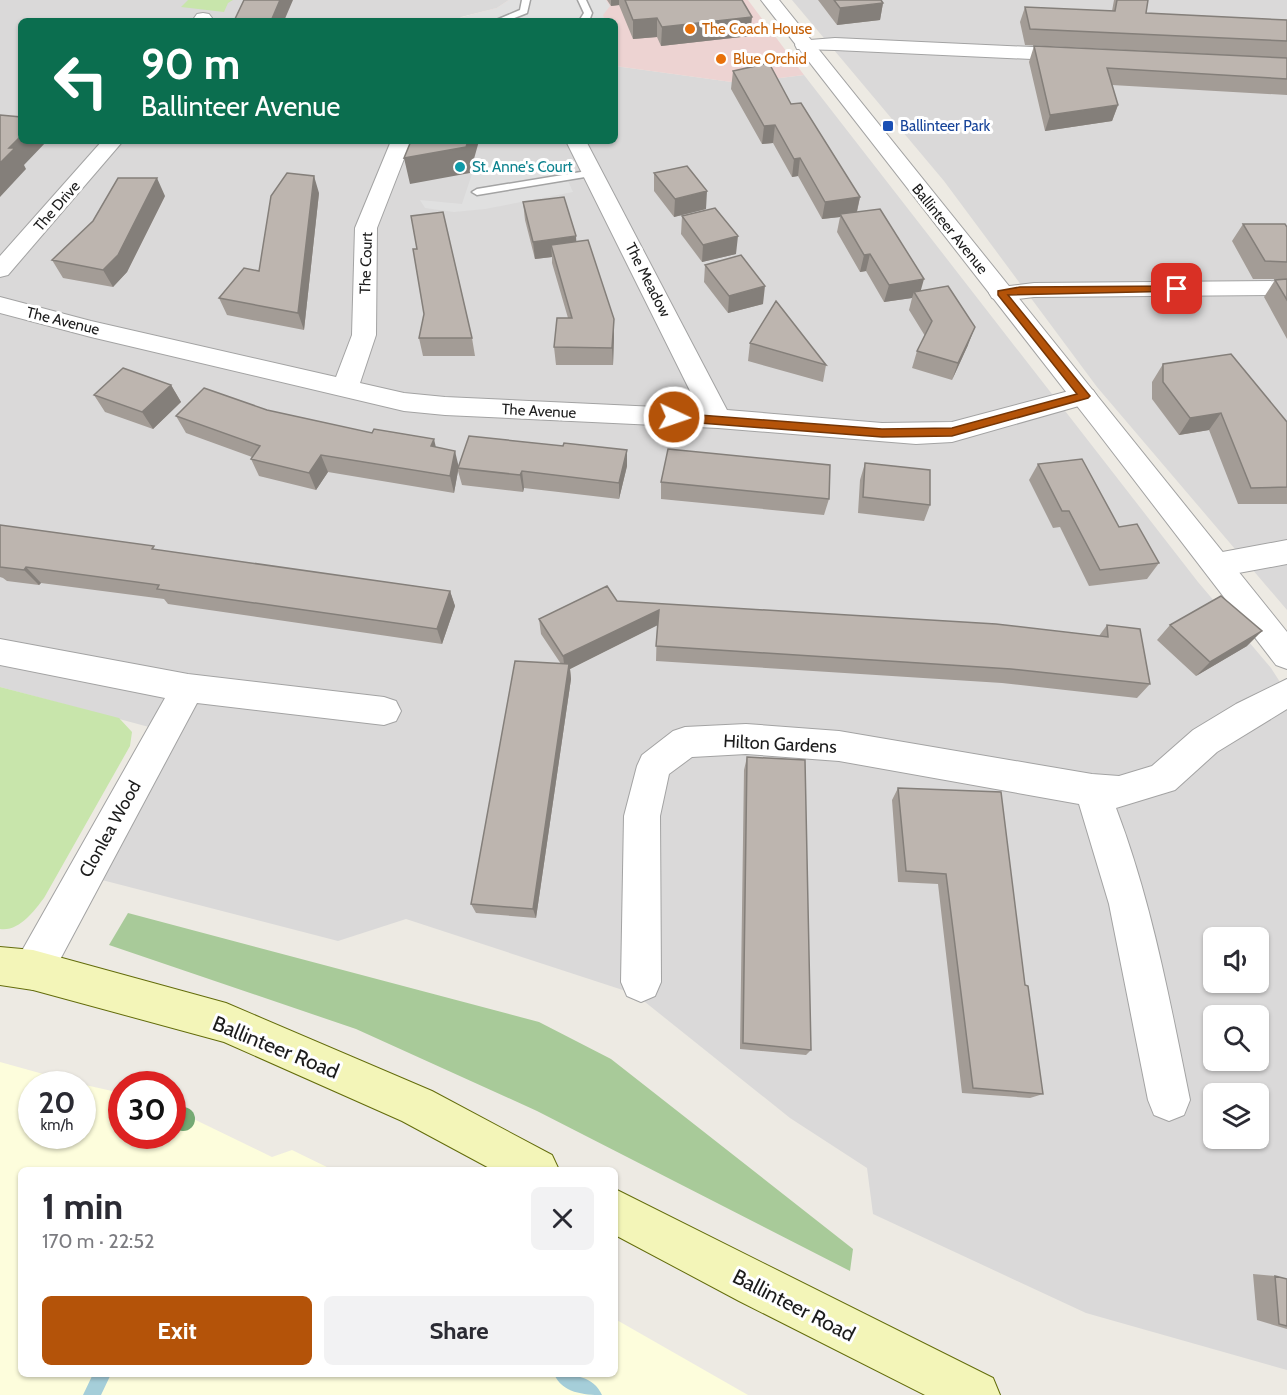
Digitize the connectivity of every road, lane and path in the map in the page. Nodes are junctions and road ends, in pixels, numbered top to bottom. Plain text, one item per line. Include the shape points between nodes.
1 (526, 0) edge
2 (582, 0) edge
3 (770, 0) edge
4 (506, 18) edge
5 (586, 18) edge
6 (804, 45) junction
7 (1092, 56) edge
8 (110, 144) edge
9 (400, 144) edge
10 (578, 144) edge
11 (592, 173) junction
12 (477, 192) dead end
13 (0, 270) edge
14 (1287, 288) edge
15 (1001, 293) junction
16 (0, 305) edge
17 (345, 387) junction
18 (1084, 396) junction
19 (718, 419) junction
20 (1287, 552) edge
21 (1217, 565) junction
22 (0, 652) edge
23 (1287, 656) edge
24 (188, 688) junction
25 (1287, 693) edge
26 (384, 711) dead end
27 (1092, 790) junction
28 (16, 968) edge
29 (641, 982) dead end
30 (1169, 1100) dead end
31 (531, 1167) edge
32 (618, 1213) edge
33 (976, 1395) edge

1 - 4 lane via 524,11
2 - 5 lane via 588,13
3 - 6 street, Ballinteer Avenue
6 - 7 street
6 - 15 street, Ballinteer Avenue
8 - 13 street, The Drive
9 - 17 street, The Court via 366,228 364,335
10 - 11 street, The Meadow
11 - 12 lane
11 - 19 street, The Meadow
14 - 15 street
15 - 18 street, Ballinteer Avenue
16 - 17 street, The Avenue
17 - 19 street, The Avenue via 404,402 445,406
18 - 19 street, The Avenue via 952,432 882,433
18 - 21 street, Ballinteer Avenue
20 - 21 street
21 - 23 street, Ballinteer Avenue
22 - 24 street
24 - 26 street
24 - 28 street, Clonlea Wood
25 - 27 street, Hilton Gardens via 1205,741 1163,779 1119,792
27 - 29 street, Hilton Gardens via 839,746 746,739 685,742 654,766 642,816
27 - 30 street via 1109,831 1123,886
28 - 31 main road, Ballinteer Road via 226,1023 417,1106
32 - 33 main road, Ballinteer Road

